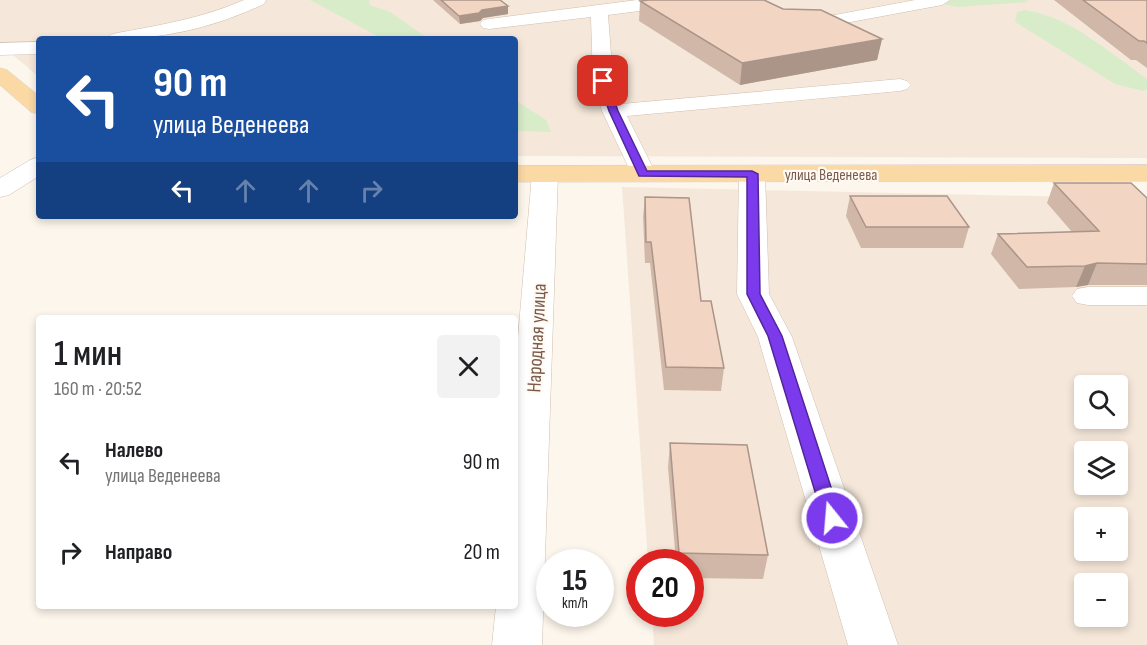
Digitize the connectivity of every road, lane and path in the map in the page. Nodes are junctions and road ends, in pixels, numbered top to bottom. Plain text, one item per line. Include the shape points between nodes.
1 (258, 0) edge
2 (645, 0) edge
3 (753, 0) edge
4 (942, 0) edge
5 (513, 7) dead end
6 (599, 11) junction
7 (531, 20) junction
8 (489, 24) dead end
9 (133, 36) edge
10 (36, 48) edge
11 (0, 49) edge
12 (0, 74) edge
13 (900, 85) dead end
14 (36, 104) edge
15 (613, 111) junction
16 (36, 167) edge
17 (1147, 173) edge
18 (530, 174) edge
19 (643, 174) junction
20 (752, 174) junction
21 (0, 189) edge
22 (1088, 296) dead end
23 (1147, 296) edge
24 (518, 609) edge
25 (518, 609) edge
26 (517, 645) edge
27 (873, 645) edge

1 - 9 street via 223,16
2 - 6 street via 647,5
3 - 4 street via 750,4 787,23 813,24
5 - 7 street
6 - 7 street
6 - 15 street via 603,81
7 - 8 street
10 - 11 street
12 - 14 main road
13 - 15 street
15 - 19 street
16 - 21 street
17 - 20 main road, улица Веденеева
18 - 19 main road, улица Веденеева
18 - 25 street, Народная улица
19 - 20 main road, улица Веденеева
20 - 27 street via 753,294 775,336
22 - 23 street
24 - 26 street, Народная улица

